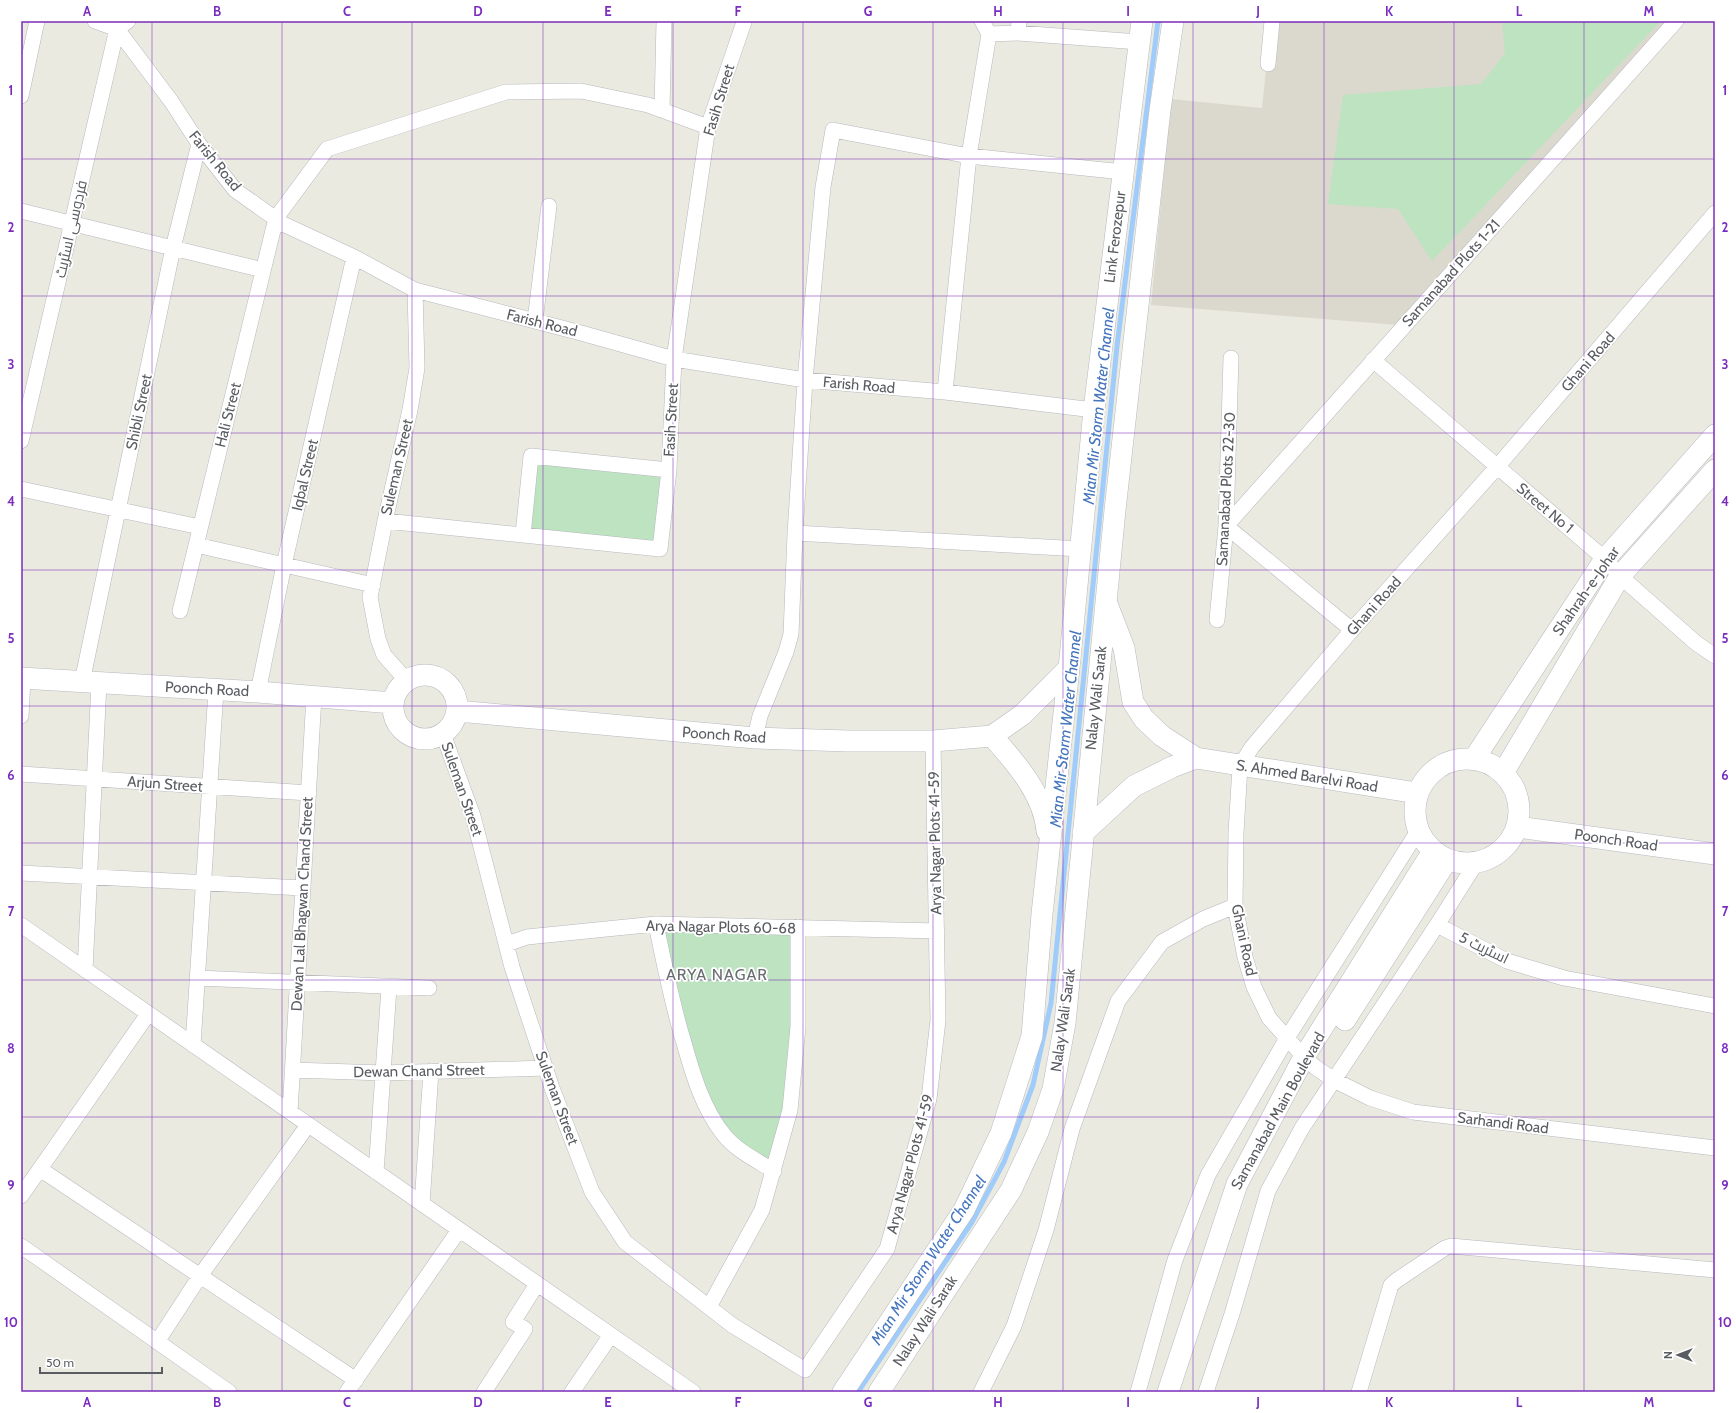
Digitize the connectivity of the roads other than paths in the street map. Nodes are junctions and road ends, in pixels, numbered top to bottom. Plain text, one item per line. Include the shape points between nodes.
1 (37, 21) edge
2 (95, 21) edge
3 (664, 21) edge
4 (1142, 21) edge
5 (1173, 21) edge
6 (1272, 21) edge
7 (1676, 21) edge
8 (744, 22) dead end
9 (123, 25) edge
10 (986, 27) edge
11 (1019, 27) edge
12 (1138, 50) junction
13 (1268, 64) dead end
14 (1166, 66) junction
15 (21, 96) edge
16 (662, 110) junction
17 (708, 126) junction
18 (199, 144) junction
19 (968, 156) junction
20 (1124, 172) junction
21 (549, 206) dead end
22 (21, 211) edge
23 (1715, 213) edge
24 (276, 218) junction
25 (72, 224) junction
26 (173, 248) junction
27 (354, 257) junction
28 (263, 270) junction
29 (415, 290) junction
30 (534, 321) junction
31 (1231, 358) dead end
32 (674, 360) junction
33 (1373, 360) junction
34 (805, 380) junction
35 (945, 392) junction
36 (1094, 410) junction
37 (1715, 435) edge
38 (21, 441) edge
39 (1497, 467) junction
40 (669, 470) junction
41 (1715, 470) edge
42 (21, 489) edge
43 (118, 510) junction
44 (385, 521) junction
45 (1226, 526) junction
46 (200, 527) junction
47 (795, 533) junction
48 (523, 535) junction
49 (196, 545) junction
50 (1081, 549) junction
51 (1605, 559) junction
52 (284, 565) junction
53 (1620, 576) junction
54 (372, 585) junction
55 (1106, 602) junction
56 (180, 611) dead end
57 (1217, 620) dead end
58 (1352, 630) junction
59 (1715, 656) edge
60 (1069, 668) junction
61 (22, 679) edge
62 (407, 681) junction
63 (90, 683) junction
64 (216, 690) junction
65 (258, 692) junction
66 (314, 696) junction
67 (393, 703) junction
68 (457, 711) junction
69 (21, 716) edge
70 (443, 734) junction
71 (992, 736) junction
72 (755, 738) junction
73 (933, 741) junction
74 (1196, 758) junction
75 (1474, 759) junction
76 (1240, 766) junction
77 (1503, 773) junction
78 (21, 774) edge
79 (94, 779) junction
80 (210, 786) junction
81 (309, 793) junction
82 (1417, 794) junction
83 (1517, 827) junction
84 (1418, 831) junction
85 (1083, 833) junction
86 (1049, 851) junction
87 (1715, 854) edge
88 (1440, 856) junction
89 (1476, 863) junction
90 (21, 873) edge
91 (89, 877) junction
92 (204, 883) junction
93 (303, 888) junction
94 (1235, 906) junction
95 (656, 924) junction
96 (1437, 925) junction
97 (21, 926) edge
98 (798, 927) junction
99 (937, 931) junction
100 (507, 944) junction
101 (85, 970) junction
102 (197, 978) junction
103 (298, 983) junction
104 (389, 988) junction
105 (429, 988) dead end
106 (1715, 1006) edge
107 (148, 1014) junction
108 (1287, 1038) junction
109 (193, 1045) junction
110 (1310, 1062) junction
111 (546, 1068) junction
112 (292, 1070) junction
113 (432, 1071) junction
114 (384, 1072) junction
115 (1334, 1080) junction
116 (290, 1112) junction
117 (308, 1125) junction
118 (1715, 1148) edge
119 (40, 1169) junction
120 (774, 1171) junction
121 (376, 1172) junction
122 (21, 1196) edge
123 (422, 1204) junction
124 (459, 1230) junction
125 (21, 1246) edge
126 (1715, 1270) edge
127 (200, 1276) junction
128 (537, 1284) junction
129 (709, 1307) junction
130 (611, 1335) junction
131 (157, 1342) junction
132 (806, 1370) joint
133 (351, 1386) edge
134 (688, 1391) edge
135 (229, 1392) edge
136 (484, 1392) edge
137 (572, 1392) edge
138 (843, 1392) edge
139 (879, 1392) edge
140 (981, 1392) edge
141 (1138, 1392) edge
142 (1168, 1392) edge
143 (1181, 1392) edge
144 (1206, 1392) edge
145 (1359, 1392) edge

1 - 15 street
2 - 9 street
3 - 16 street
4 - 12 main road, Link Ferozepur
5 - 14 main road, Link Ferozepur
6 - 13 street
7 - 33 street, Samanabad Plots 1-21
8 - 17 street, Fasih Street
9 - 18 street, Farish Road
9 - 25 street, فردوسی اسٹریٹ
10 - 11 street
10 - 19 street
11 - 12 street
12 - 14 main road
12 - 20 main road, Link Ferozepur
14 - 55 main road, Link Ferozepur
16 - 17 street
16 - 24 street via 648,104 581,91 506,92 327,149
17 - 32 street, Fasih Street
18 - 24 street, Farish Road via 235,190
18 - 26 street, Shibli Street
19 - 20 street
19 - 34 street via 833,130 823,187
19 - 35 street
20 - 36 main road, Link Ferozepur
21 - 30 street
22 - 25 street
23 - 39 street, Ghani Road
24 - 27 street, Farish Road via 283,224
24 - 28 street, Hali Street
25 - 26 street
25 - 38 street, فردوسی اسٹریٹ
26 - 28 street
26 - 43 street, Shibli Street
27 - 29 street, Farish Road
27 - 52 street, Iqbal Street
28 - 46 street, Hali Street
29 - 30 street, Farish Road
29 - 44 street, Suleman Street via 417,368
30 - 32 street, Farish Road
31 - 45 street, Samanabad Plots 22-30
32 - 34 street, Farish Road
32 - 40 street, Fasih Street
33 - 39 street, Street No 1
33 - 45 street, Samanabad Plots 1-21
34 - 35 street, Farish Road
34 - 47 street
35 - 36 street, Farish Road
36 - 50 main road, Link Ferozepur
37 - 51 main road, Shahrah-e-Johar
39 - 51 street, Street No 1
39 - 58 street, Ghani Road
40 - 48 street, Fasih Street via 660,549
40 - 48 street via 531,456
41 - 53 main road, Shahrah-e-Johar
42 - 43 street
43 - 46 street
43 - 63 street, Shibli Street
44 - 48 street, Fasih Street
44 - 54 street, Suleman Street
45 - 57 street, Samanabad Plots 22-30
45 - 58 street
46 - 49 street, Hali Street
47 - 50 street
47 - 72 street via 791,634 760,716
49 - 52 street
49 - 56 street, Hali Street
50 - 60 main road, Link Ferozepur
51 - 53 street, Street No 1
51 - 75 main road, Shahrah-e-Johar
52 - 54 street
52 - 65 street, Iqbal Street
53 - 59 street, Street No 1 via 1696,643
53 - 77 main road, Shahrah-e-Johar
54 - 62 street, Suleman Street via 370,597 378,640 384,655
55 - 74 main road, S. Ahmed Barelvi Road via 1124,648 1133,702 1144,719 1162,736
55 - 85 main road, Nalay Wali Sarak
58 - 76 street, Ghani Road via 1252,747
60 - 71 main road via 1022,715
60 - 86 main road, Nalay Wali Sarak
61 - 63 main road, Poonch Road
61 - 69 street
62 - 67 main road via 400,686
62 - 68 main road via 418,676 430,675 442,680 451,688 456,699
63 - 64 main road, Poonch Road
63 - 79 street, Shibli Street
64 - 65 main road, Poonch Road
64 - 80 street
65 - 66 main road, Poonch Road
66 - 67 main road, Poonch Road
66 - 81 street, Dewan Lal Bhagwan Chand Street
67 - 70 main road via 397,723 413,737 423,740
68 - 70 main road via 455,720
68 - 72 main road, Poonch Road
70 - 100 street, Suleman Street via 473,816
71 - 73 main road, Poonch Road
71 - 86 main road via 1014,761 1033,789 1046,820
72 - 73 main road, Poonch Road
73 - 99 street, Arya Nagar Plots 41-59
74 - 76 main road, S. Ahmed Barelvi Road
74 - 85 main road via 1134,786
75 - 77 main road via 1489,764
75 - 82 main road via 1456,760 1439,766 1426,778
76 - 82 main road, S. Ahmed Barelvi Road
76 - 94 street, Ghani Road
77 - 83 main road via 1517,798
78 - 79 street, Arjun Street
79 - 80 street, Arjun Street
79 - 91 street, Shibli Street
80 - 81 street, Arjun Street
80 - 92 street
81 - 93 street, Dewan Lal Bhagwan Chand Street
82 - 84 main road via 1414,806
83 - 87 main road, Poonch Road
83 - 89 main road via 1508,844 1494,856
84 - 88 main road via 1424,842
84 - 108 street
85 - 139 main road, Nalay Wali Sarak via 1065,1023 1053,1089 1038,1132 1011,1190
86 - 138 main road, Nalay Wali Sarak via 1032,1036 1001,1133 964,1210
88 - 89 main road via 1461,863
88 - 110 main road, Samanabad Main Boulevard
89 - 96 street
90 - 91 street
91 - 92 street
91 - 101 street, Shibli Street
92 - 93 street
92 - 102 street
93 - 103 street, Dewan Lal Bhagwan Chand Street
94 - 108 street, Ghani Road via 1254,987 1269,1018
94 - 140 street via 1203,919 1162,942 1118,1001 1072,1129 1046,1230 1014,1326
95 - 98 street, Arya Nagar Plots 60-68
95 - 100 street, Arya Nagar Plots 60-68 via 527,937
95 - 120 street via 668,989 680,1031 693,1076 710,1112 725,1135 742,1152
96 - 106 street, اسٹریٹ 5 via 1507,961 1536,970 1564,978
96 - 115 street
97 - 101 street
98 - 99 street, Arya Nagar Plots 60-68
98 - 120 street via 798,1027 790,1110
99 - 132 street, Arya Nagar Plots 41-59 via 938,1020 929,1099 887,1249
100 - 111 street, Suleman Street via 512,967
101 - 107 street
102 - 103 street
102 - 109 street
103 - 104 street
103 - 112 street, Dewan Lal Bhagwan Chand Street
104 - 105 street
104 - 114 street
107 - 109 street
107 - 119 street
108 - 110 street, Ghani Road
108 - 141 street via 1208,1175 1175,1260
109 - 116 street
110 - 115 street, Sarhandi Road
110 - 142 main road, Samanabad Main Boulevard via 1236,1184
110 - 143 main road, Samanabad Main Boulevard via 1247,1188
111 - 113 street, Dewan Chand Street
111 - 129 street, Suleman Street via 592,1192 625,1242
112 - 114 street, Dewan Chand Street
112 - 116 street, Dewan Lal Bhagwan Chand Street
113 - 114 street, Dewan Chand Street
113 - 123 street
114 - 121 street
115 - 118 street, Sarhandi Road via 1370,1098 1413,1112
115 - 144 street via 1302,1128 1268,1191
116 - 117 street
117 - 121 street
117 - 127 street
119 - 122 street
119 - 127 street
120 - 129 street via 762,1210
121 - 123 street
123 - 124 street
124 - 128 street
124 - 133 street
125 - 131 street
126 - 145 street via 1451,1246 1445,1248 1391,1285
127 - 131 street
127 - 133 street
128 - 130 street
128 - 136 street via 513,1322 525,1329
129 - 132 street, Suleman Street via 732,1325
130 - 134 street
130 - 137 street
131 - 135 street

